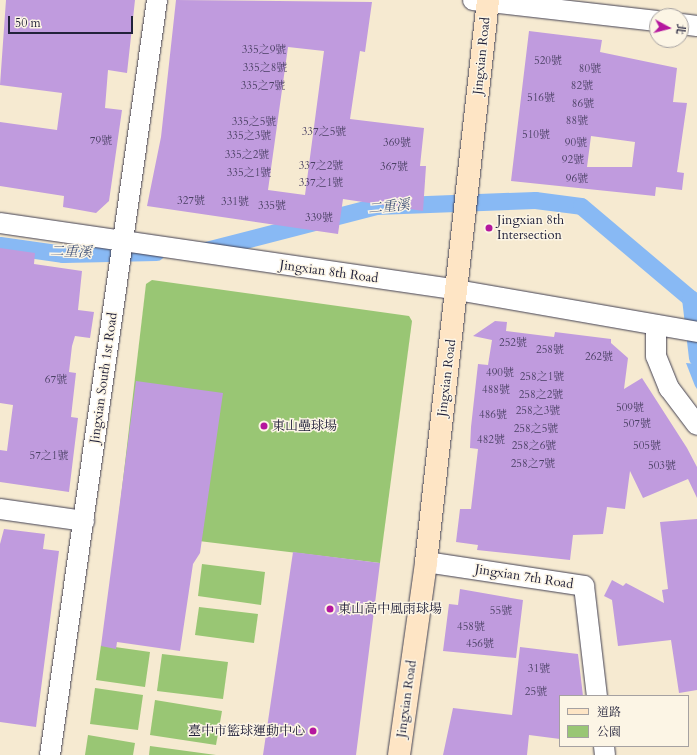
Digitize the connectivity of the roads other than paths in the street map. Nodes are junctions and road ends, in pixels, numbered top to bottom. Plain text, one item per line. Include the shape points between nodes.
1 (157, 0) edge
2 (483, 1) edge
3 (649, 21) edge
4 (0, 223) edge
5 (124, 242) junction
6 (457, 290) junction
7 (656, 325) junction
8 (697, 332) edge
9 (697, 425) edge
10 (0, 509) edge
11 (84, 521) junction
12 (426, 562) junction
13 (597, 695) edge
14 (50, 755) edge
15 (399, 755) edge

1 - 5 street, Jingxian South 1st Road
2 - 3 street
2 - 6 street, Jingxian Road
4 - 5 street, Jingxian 8th Road
5 - 6 street, Jingxian 8th Road
5 - 11 street, Jingxian South 1st Road
6 - 7 street, Jingxian 8th Road
6 - 12 street, Jingxian Road
7 - 8 street, Jingxian 8th Road
7 - 9 street via 656,356 669,388
10 - 11 street
11 - 14 street, Jingxian South 1st Road
12 - 13 street, Jingxian 7th Road via 584,586
12 - 15 street, Jingxian Road

